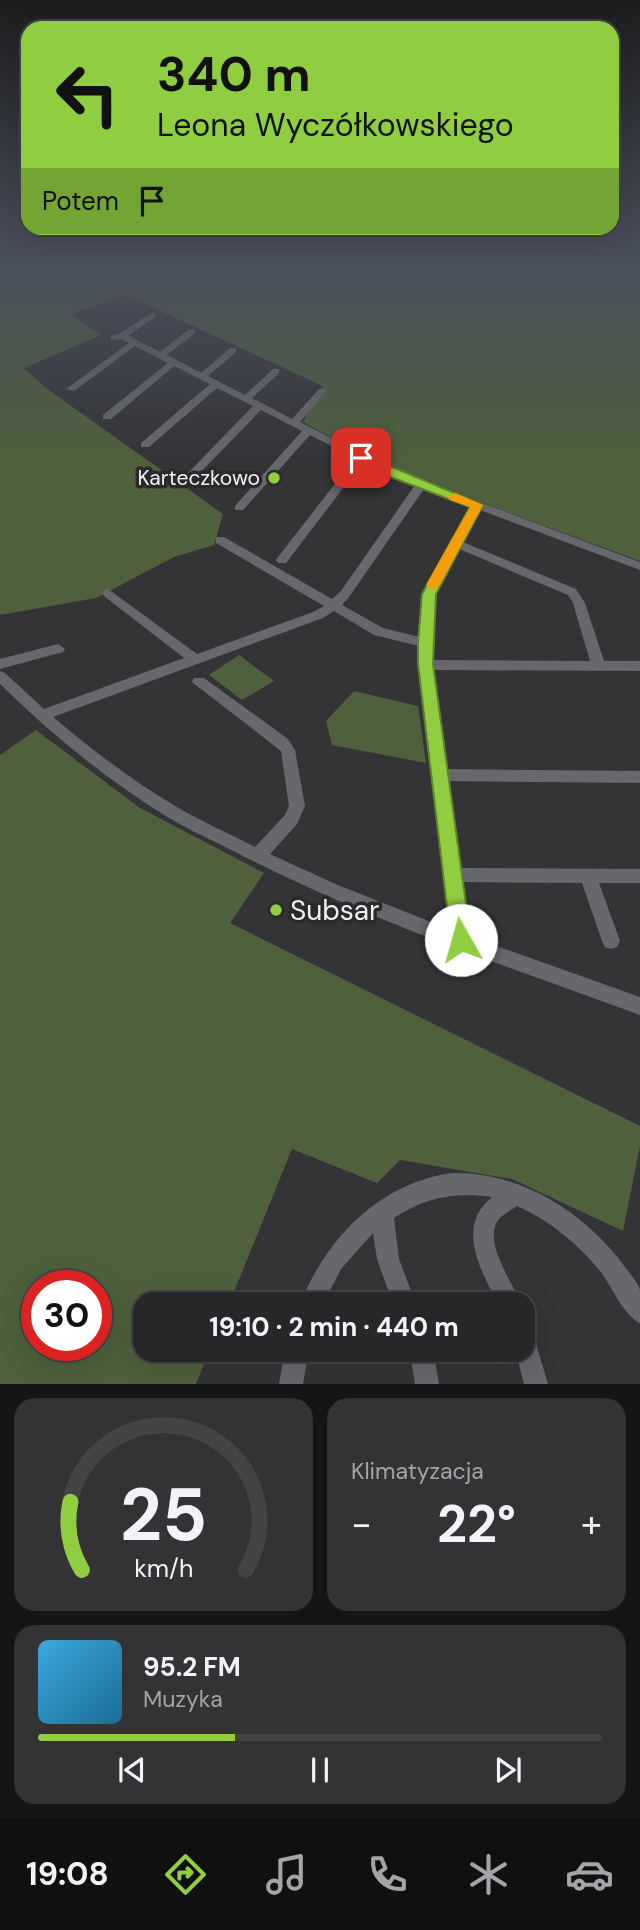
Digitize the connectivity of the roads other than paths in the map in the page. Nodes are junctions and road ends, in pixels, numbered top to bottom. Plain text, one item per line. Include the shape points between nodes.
1 (131, 329) edge
2 (192, 331) dead end
3 (134, 343) junction
4 (233, 350) dead end
5 (161, 356) junction
6 (174, 362) junction
7 (276, 371) dead end
8 (202, 377) junction
9 (216, 384) junction
10 (71, 389) dead end
11 (322, 391) dead end
12 (246, 398) junction
13 (260, 405) junction
14 (107, 416) dead end
15 (295, 423) junction
16 (309, 430) junction
17 (145, 445) dead end
18 (361, 458) junction
19 (190, 477) dead end
20 (421, 485) junction
21 (477, 505) junction
22 (239, 508) dead end
23 (220, 540) dead end
24 (455, 543) junction
25 (282, 560) dead end
26 (640, 566) edge
27 (108, 593) dead end
28 (333, 606) junction
29 (426, 643) junction
30 (58, 649) dead end
31 (194, 659) junction
32 (0, 664) edge
33 (425, 664) junction
34 (598, 666) junction
35 (640, 666) edge
36 (0, 676) edge
37 (199, 682) dead end
38 (40, 716) junction
39 (442, 775) junction
40 (640, 777) edge
41 (257, 856) junction
42 (453, 875) junction
43 (588, 876) junction
44 (640, 876) edge
45 (461, 940) junction
46 (611, 941) dead end
47 (640, 1006) edge
48 (515, 1194) junction
49 (383, 1212) junction
50 (316, 1292) edge
51 (400, 1292) edge
52 (505, 1292) edge
53 (640, 1311) edge
54 (295, 1362) edge
55 (423, 1362) edge
56 (530, 1362) edge
57 (291, 1384) edge
58 (427, 1384) edge
59 (536, 1384) edge

1 - 3 street via 118,337
2 - 5 street
3 - 5 street
3 - 10 street
4 - 8 street
5 - 6 street
6 - 8 street
6 - 14 street
7 - 12 street
8 - 9 street
9 - 12 street
9 - 17 street
11 - 15 street
12 - 13 street
13 - 15 street
13 - 19 street
15 - 16 street
16 - 18 street
16 - 22 street
18 - 20 street
18 - 25 street
20 - 21 street
20 - 28 street
21 - 24 street
21 - 26 street
23 - 28 street
24 - 29 street via 429,594
24 - 34 street via 572,592
27 - 31 street
28 - 29 street via 379,632
28 - 31 street
29 - 33 street
30 - 32 street
31 - 38 street
33 - 34 street
33 - 39 street
34 - 35 street
36 - 38 street
37 - 41 street via 288,750 296,806 292,819
38 - 41 street via 167,810
39 - 40 street
39 - 42 street
41 - 45 street via 327,890
42 - 43 street
42 - 45 street
43 - 44 street
43 - 46 street
45 - 47 street
48 - 49 street via 474,1183 449,1184
48 - 52 street via 490,1214 483,1239
48 - 53 street via 548,1211 593,1247
49 - 50 street via 340,1252
49 - 51 street via 382,1241
54 - 57 street
55 - 58 street
56 - 59 street

